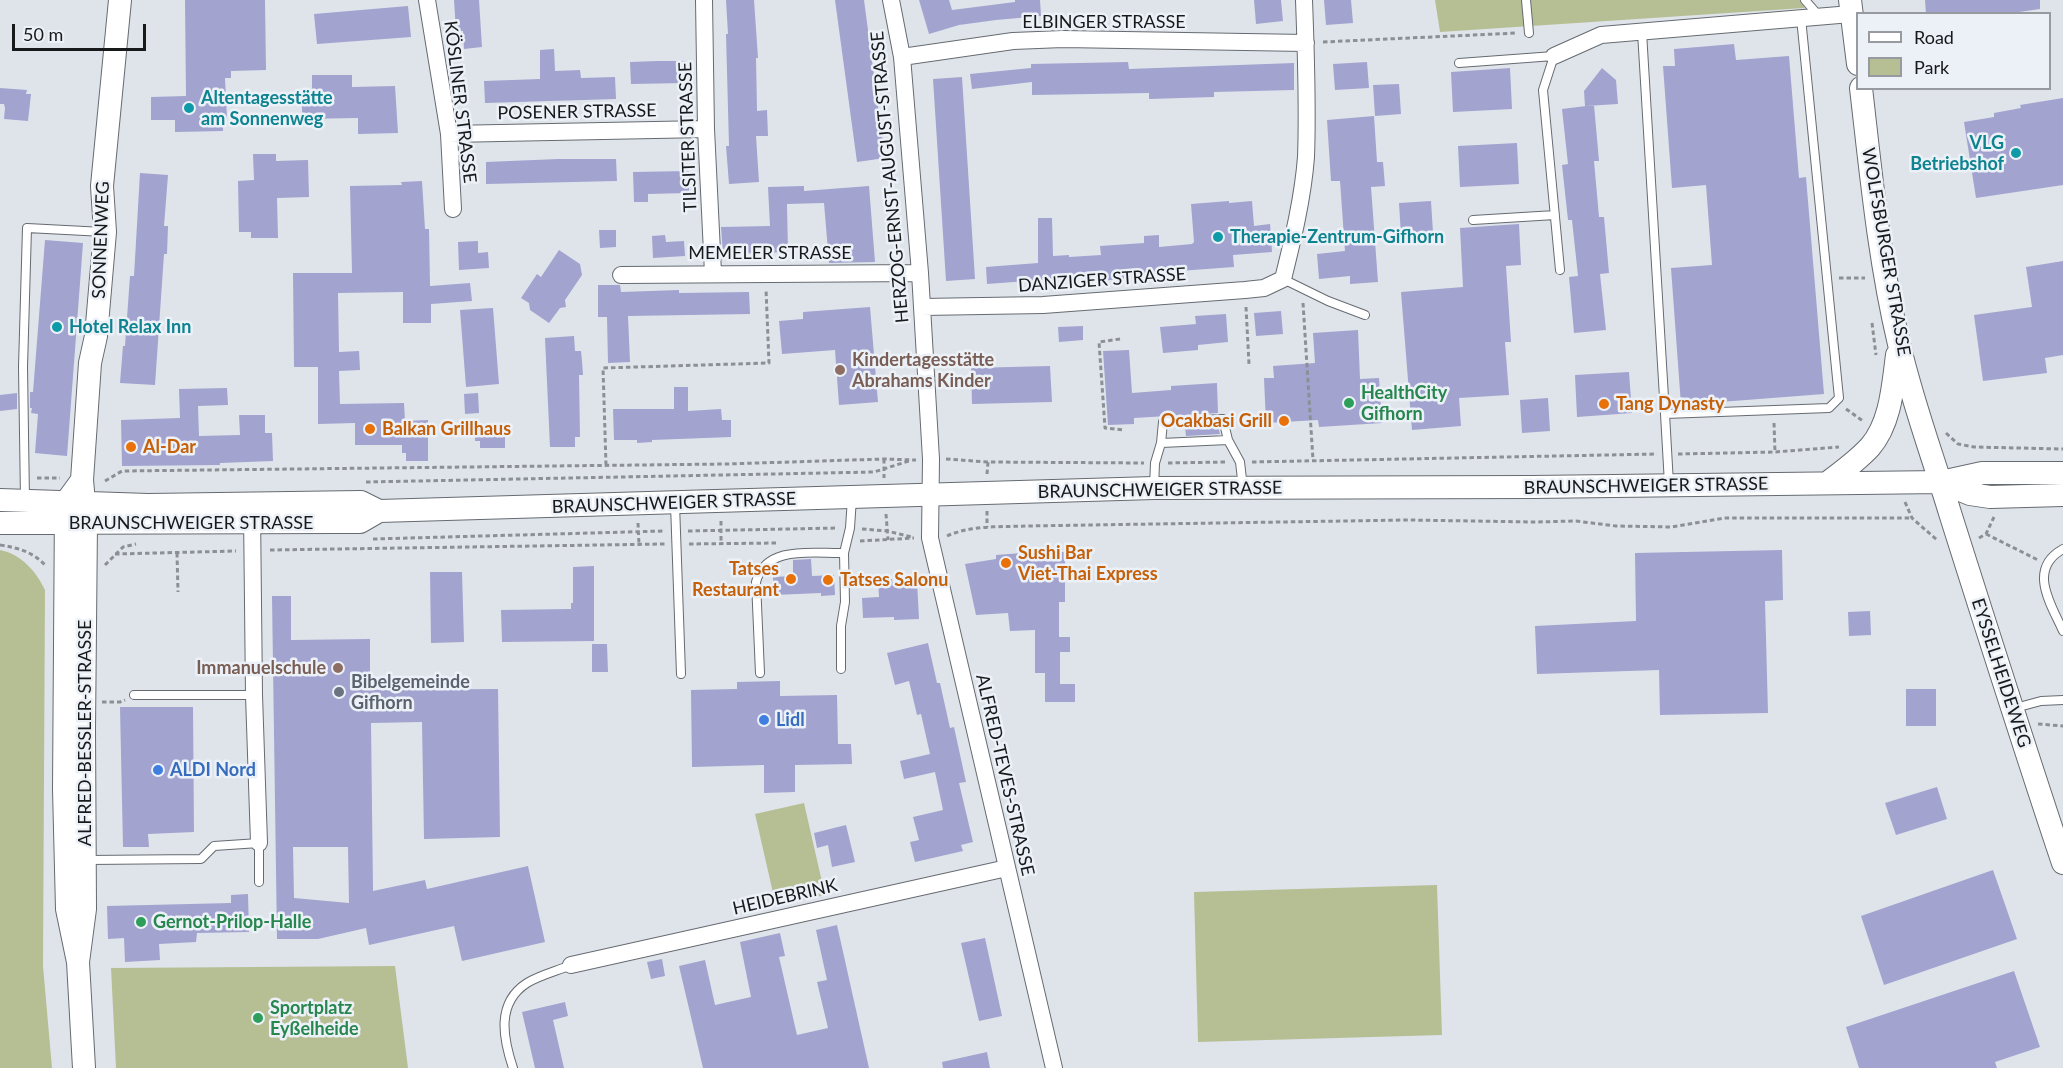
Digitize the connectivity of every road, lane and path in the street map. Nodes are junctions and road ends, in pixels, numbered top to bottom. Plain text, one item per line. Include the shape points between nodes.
1 (120, 0) edge
2 (427, 0) edge
3 (704, 0) edge
4 (891, 0) edge
5 (1304, 0) edge
6 (1526, 0) edge
7 (1805, 0) edge
8 (1851, 7) edge
9 (1820, 17) junction
10 (1801, 18) junction
11 (1642, 32) junction
12 (1530, 33) joint
13 (1306, 43) junction
14 (1856, 54) edge
15 (1554, 56) junction
16 (902, 57) junction
17 (1459, 63) dead end
18 (1861, 90) edge
19 (706, 129) junction
20 (449, 134) junction
21 (453, 209) dead end
22 (1555, 215) junction
23 (1473, 220) dead end
24 (105, 232) junction
25 (1560, 270) dead end
26 (713, 273) junction
27 (766, 273) junction
28 (920, 273) junction
29 (621, 275) dead end
30 (1827, 278) junction
31 (1867, 278) dead end
32 (1283, 279) junction
33 (1302, 289) junction
34 (1245, 290) junction
35 (922, 307) junction
36 (1365, 315) dead end
37 (1120, 339) dead end
38 (1899, 344) junction
39 (1249, 364) dead end
40 (1835, 402) junction
41 (1774, 411) junction
42 (1665, 414) junction
43 (1868, 425) dead end
44 (1124, 430) dead end
45 (1946, 434) dead end
46 (1228, 440) junction
47 (1161, 442) junction
48 (1845, 444) dead end
49 (2063, 449) edge
50 (1775, 452) junction
51 (1667, 454) junction
52 (884, 459) junction
53 (943, 459) dead end
54 (1313, 460) junction
55 (1240, 462) junction
56 (1155, 463) junction
57 (606, 465) junction
58 (884, 470) junction
59 (2063, 473) edge
60 (93, 481) junction
61 (366, 482) dead end
62 (1941, 482) junction
63 (1827, 483) junction
64 (113, 485) dead end
65 (1669, 485) junction
66 (1243, 488) junction
67 (1154, 489) junction
68 (931, 495) junction
69 (2063, 495) edge
70 (852, 497) junction
71 (0, 500) edge
72 (25, 500) junction
73 (675, 504) junction
74 (76, 513) junction
75 (253, 514) junction
76 (1995, 514) dead end
77 (0, 523) edge
78 (850, 528) junction
79 (675, 531) junction
80 (887, 531) junction
81 (1986, 534) junction
82 (942, 538) dead end
83 (1973, 538) dead end
84 (368, 539) dead end
85 (888, 540) junction
86 (1941, 540) dead end
87 (790, 542) dead end
88 (847, 542) junction
89 (677, 544) junction
90 (0, 545) edge
91 (2063, 549) edge
92 (253, 550) junction
93 (177, 553) junction
94 (844, 553) junction
95 (2046, 565) junction
96 (50, 570) dead end
97 (102, 570) dead end
98 (178, 592) dead end
99 (2063, 631) edge
100 (841, 669) dead end
101 (760, 673) dead end
102 (681, 674) dead end
103 (134, 695) joint
104 (254, 695) junction
105 (2063, 700) edge
106 (84, 702) junction
107 (2011, 709) junction
108 (259, 843) junction
109 (84, 860) junction
110 (2063, 863) edge
111 (1007, 868) junction
112 (259, 882) dead end
113 (78, 962) junction
114 (571, 965) joint
115 (1055, 1067) edge
116 (84, 1068) edge
117 (513, 1068) edge

1 - 24 street, SONNENWEG via 102,186
2 - 20 street, KÖSLINER STRASSE
3 - 19 street, TILSITER STRASSE
4 - 16 street, HERZOG-ERNST-AUGUST-STRASSE
5 - 13 street
6 - 12 lane
7 - 9 lane
8 - 9 street
8 - 14 street
9 - 10 street
10 - 11 street
10 - 30 lane
11 - 15 street via 1601,35
11 - 42 lane
12 - 13 path
13 - 16 street, ELBINGER STRASSE via 1063,39 1013,41
13 - 32 street via 1306,159
15 - 17 lane
15 - 22 lane via 1543,90
16 - 28 street, HERZOG-ERNST-AUGUST-STRASSE
18 - 38 street, WOLFSBURGER STRASSE via 1885,274
19 - 20 street, POSENER STRASSE
19 - 26 street, TILSITER STRASSE
20 - 21 street, KÖSLINER STRASSE
22 - 23 lane
22 - 25 lane
24 - 60 street, SONNENWEG via 90,363
24 - 72 lane via 27,228
26 - 27 street, MEMELER STRASSE
26 - 29 street, MEMELER STRASSE
27 - 28 street, MEMELER STRASSE
27 - 57 path via 769,363 603,368
28 - 35 street, HERZOG-ERNST-AUGUST-STRASSE
30 - 31 path
30 - 40 lane via 1839,398
32 - 33 lane
32 - 34 street, DANZIGER STRASSE via 1264,288
33 - 36 lane
33 - 54 path
34 - 35 street, DANZIGER STRASSE via 1043,305
34 - 39 path
35 - 68 street, HERZOG-ERNST-AUGUST-STRASSE
37 - 44 path via 1100,342 1105,428
38 - 62 street, WOLFSBURGER STRASSE
38 - 63 street via 1885,420 1872,445
40 - 41 lane via 1829,408
40 - 43 path
41 - 42 lane
41 - 50 path
42 - 51 lane
45 - 49 path via 1958,444 1974,447
46 - 47 lane
46 - 47 lane via 1223,419 1163,422
46 - 55 lane
47 - 56 lane
48 - 50 path
50 - 51 path
51 - 54 path
51 - 65 lane
52 - 57 path
52 - 58 path
52 - 58 path via 911,461
53 - 56 path
54 - 55 path
55 - 56 path
55 - 66 lane
56 - 67 lane
57 - 60 path via 122,471
58 - 61 path
59 - 62 street, BRAUNSCHWEIGER STRASSE via 1982,472
60 - 64 path
60 - 74 street, SONNENWEG
62 - 63 street, BRAUNSCHWEIGER STRASSE
62 - 69 street, BRAUNSCHWEIGER STRASSE via 1990,497
62 - 107 street, EYSSELHEIDEWEG
63 - 65 street, BRAUNSCHWEIGER STRASSE
65 - 66 street, BRAUNSCHWEIGER STRASSE
66 - 67 street, BRAUNSCHWEIGER STRASSE
67 - 68 street, BRAUNSCHWEIGER STRASSE
68 - 70 street, BRAUNSCHWEIGER STRASSE
68 - 111 street, ALFRED-TEVES-STRASSE via 930,538
70 - 73 street, BRAUNSCHWEIGER STRASSE
70 - 78 lane
71 - 72 street, BRAUNSCHWEIGER STRASSE
72 - 74 street, BRAUNSCHWEIGER STRASSE
73 - 75 street, BRAUNSCHWEIGER STRASSE via 379,511 360,522
73 - 79 lane
74 - 75 street, BRAUNSCHWEIGER STRASSE
74 - 77 street, BRAUNSCHWEIGER STRASSE
74 - 106 street, ALFRED-BESSLER-STRASSE
74 - 113 street, ALFRED-BESSLER-STRASSE via 64,789 67,909
75 - 92 street
76 - 81 path
78 - 79 path
78 - 80 path
78 - 88 lane
79 - 84 path
79 - 89 lane
80 - 85 path
80 - 85 path via 916,538
81 - 83 path
81 - 95 path
82 - 86 path via 987,527 1028,526 1408,520 1576,521 1672,527 1724,518 1911,518
85 - 88 path
87 - 89 path
88 - 94 lane
89 - 92 path
89 - 102 lane
90 - 96 path via 36,555
91 - 95 lane
92 - 93 path
92 - 104 street
93 - 97 path via 115,554
93 - 98 path
94 - 100 lane
94 - 101 lane via 783,555 759,574 756,582
95 - 99 lane via 2045,591
103 - 104 lane
103 - 106 path via 120,702
104 - 108 street
105 - 107 lane
106 - 109 street, ALFRED-BESSLER-STRASSE
107 - 110 street, EYSSELHEIDEWEG
108 - 109 lane via 214,846 201,858
108 - 112 lane
109 - 113 street, ALFRED-BESSLER-STRASSE via 86,909
111 - 114 street, HEIDEBRINK
111 - 115 street, ALFRED-TEVES-STRASSE
113 - 116 street, ALFRED-BESSLER-STRASSE
114 - 117 lane via 528,983 511,997 503,1019 504,1040

